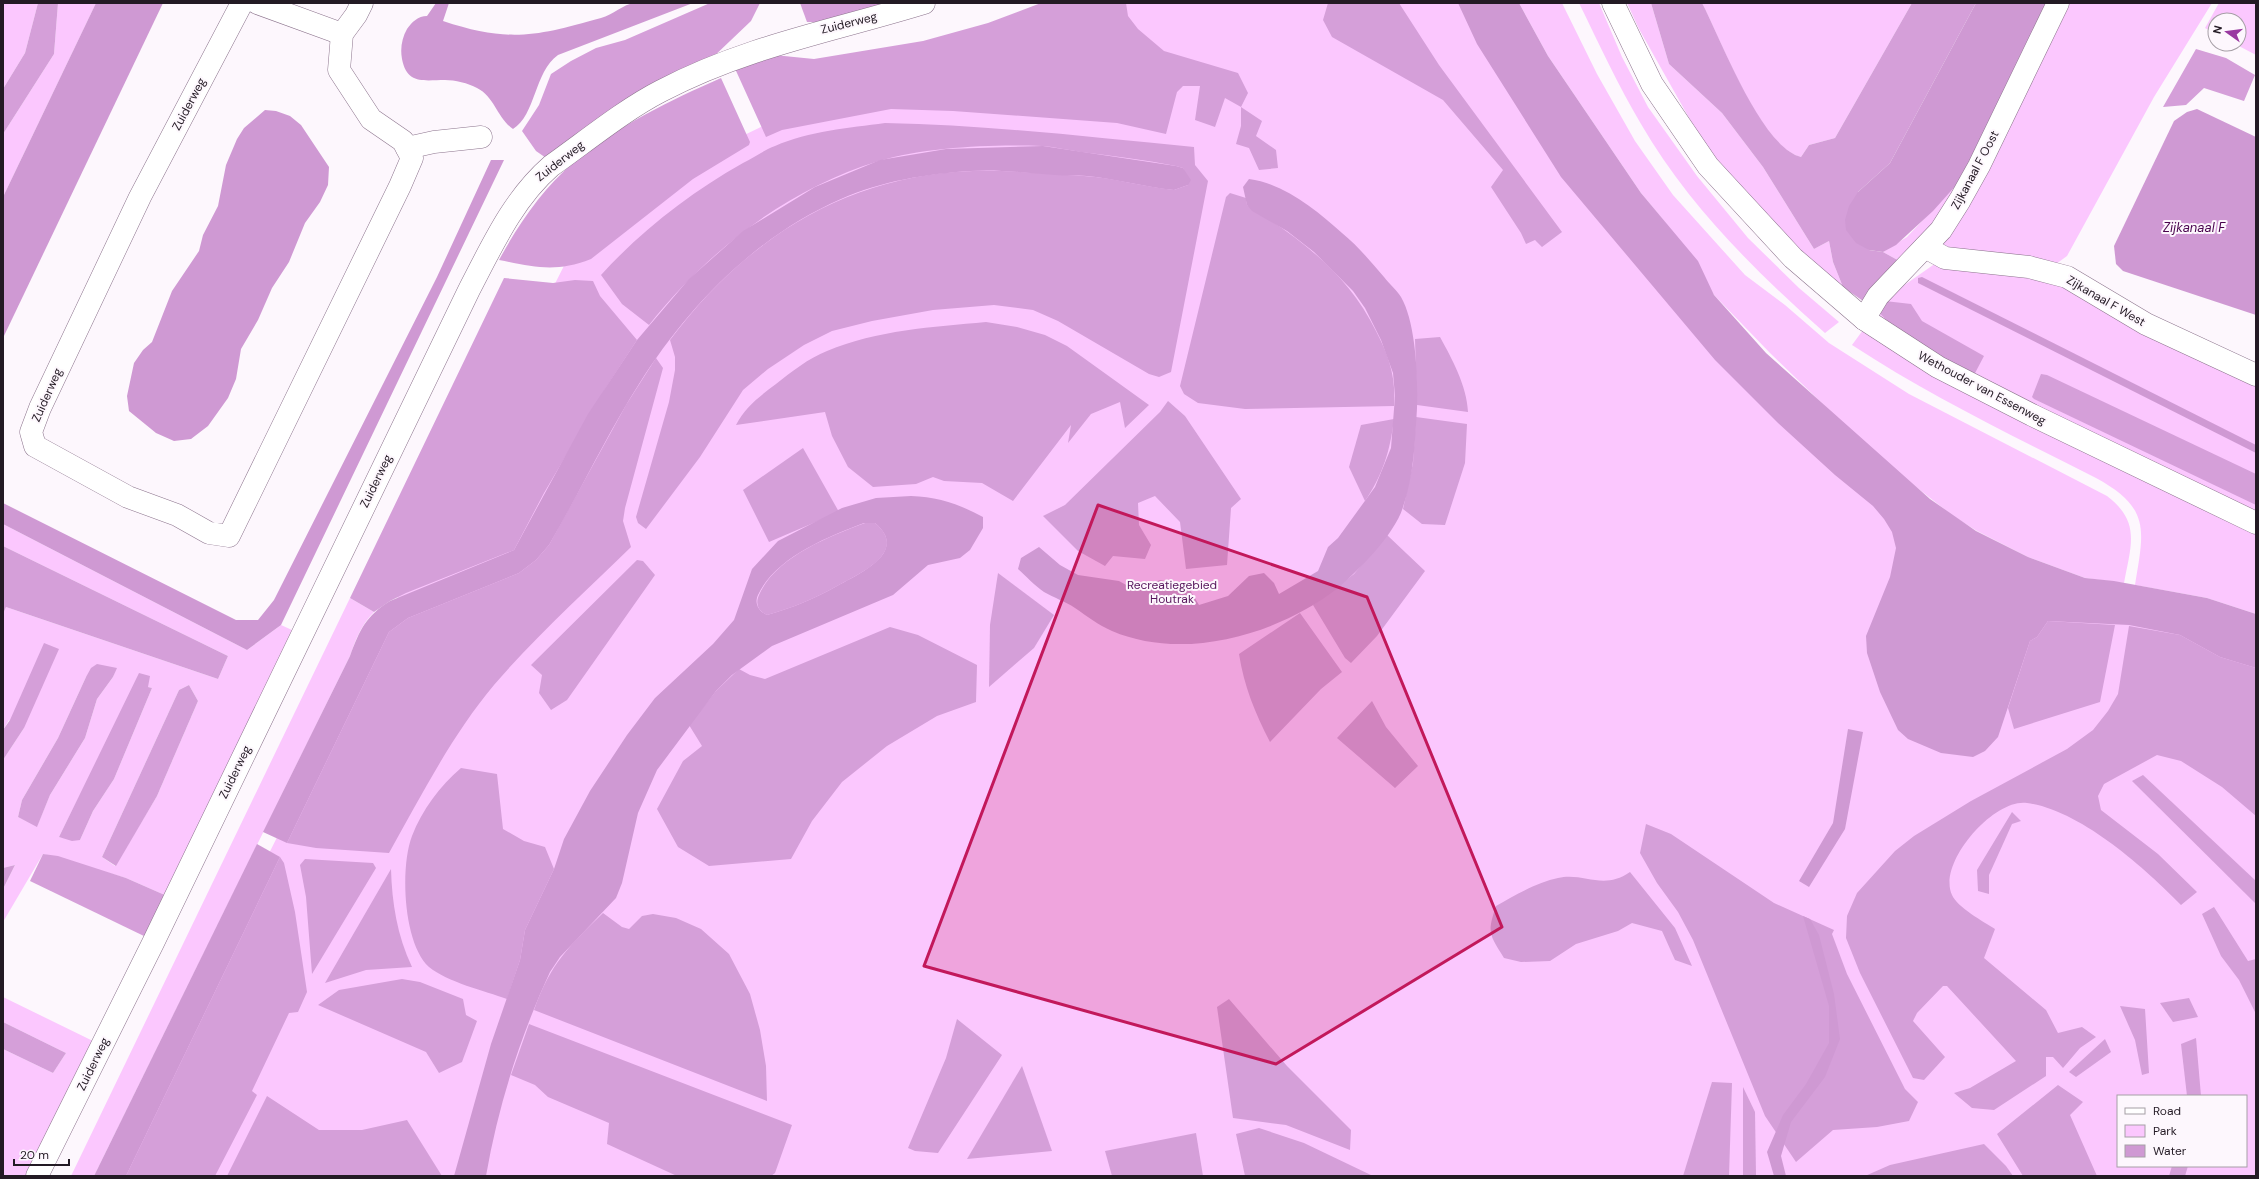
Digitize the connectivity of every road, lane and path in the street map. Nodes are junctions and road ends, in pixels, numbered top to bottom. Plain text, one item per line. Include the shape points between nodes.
1 (242, 3) edge
2 (257, 3) edge
3 (362, 3) edge
4 (924, 3) edge
5 (1613, 3) edge
6 (2058, 3) edge
7 (342, 34) junction
8 (481, 137) dead end
9 (407, 148) junction
10 (1925, 247) junction
11 (1864, 319) junction
12 (2256, 374) edge
13 (2256, 523) edge
14 (37, 1176) edge

1 - 9 street, Zuiderweg via 140,197 40,408 31,432 35,446 128,498 177,515 209,533 229,536 400,186 412,158
2 - 7 street
3 - 7 street
4 - 14 street, Zuiderweg via 746,53 660,91 550,166 518,200 469,290 153,943
5 - 11 street, Wethouder van Essenweg via 1652,84 1708,166 1793,258
6 - 10 street, Zijkanaal F Oost via 1969,185 1941,230
7 - 9 street via 339,70 371,119 403,141
8 - 9 street
10 - 11 street, Zijkanaal F Oost via 1878,296
10 - 12 street, Zijkanaal F West via 1945,258 2029,267 2067,277 2146,324
11 - 13 street, Wethouder van Essenweg via 1938,367

